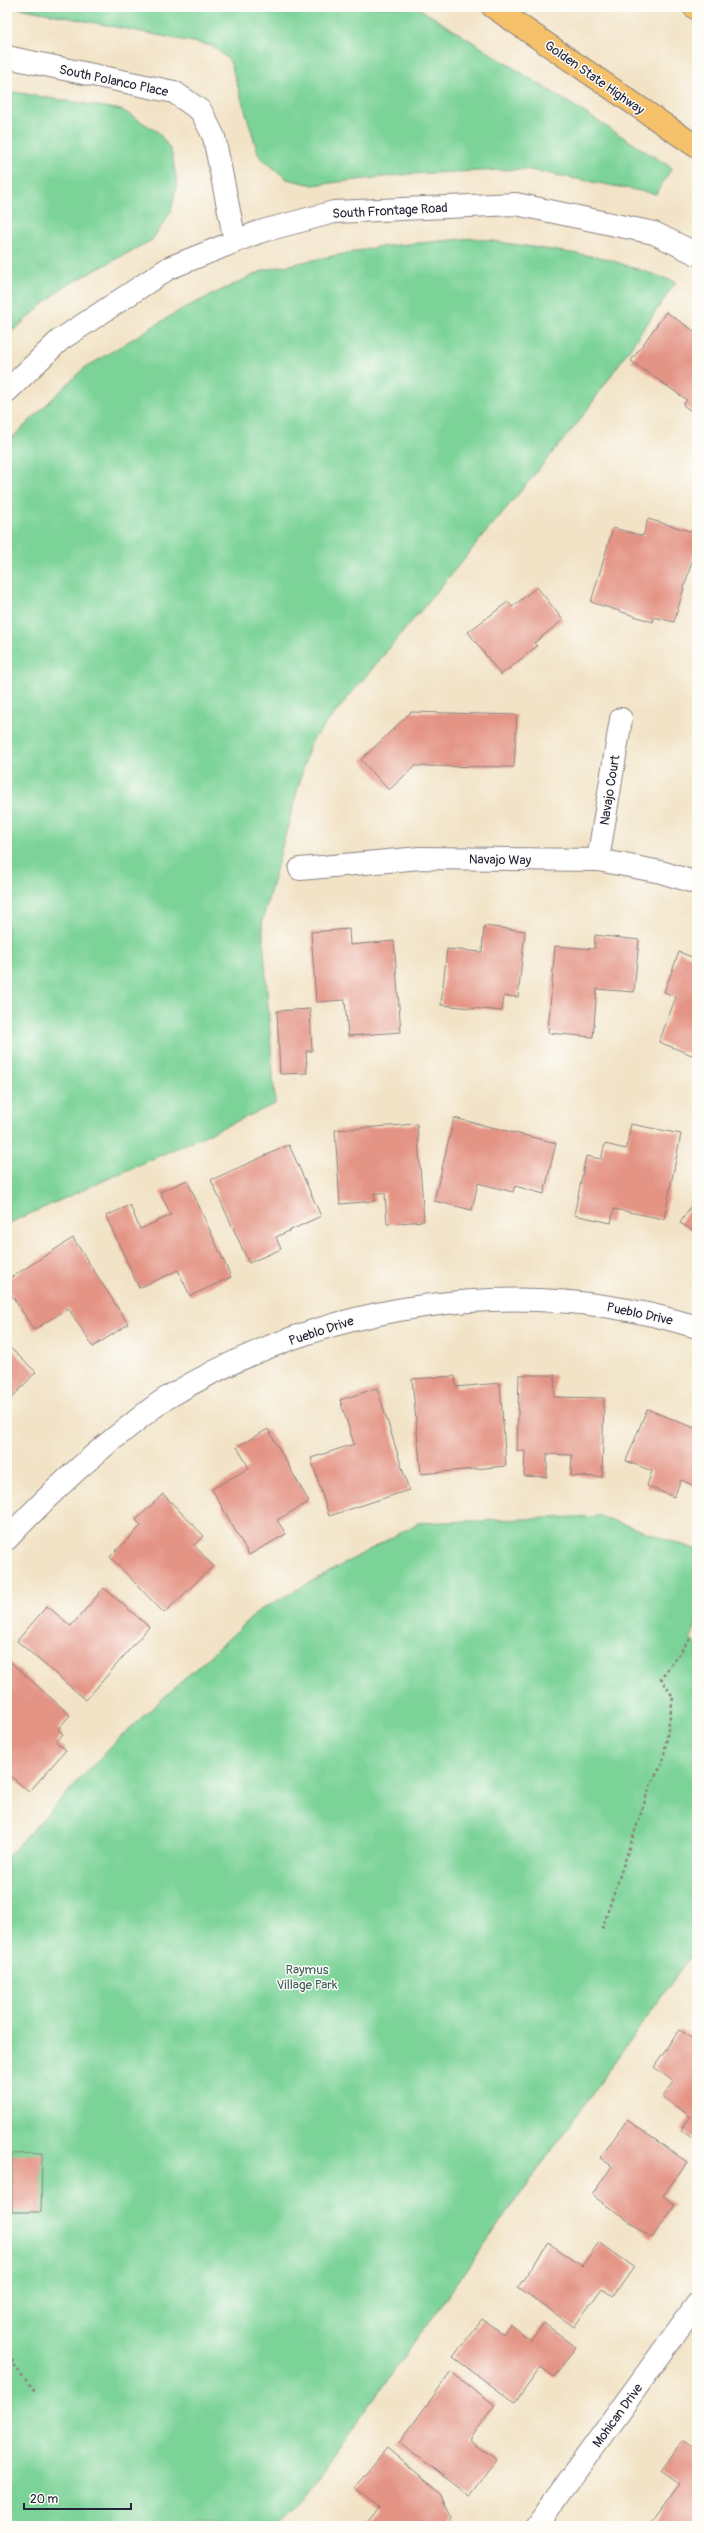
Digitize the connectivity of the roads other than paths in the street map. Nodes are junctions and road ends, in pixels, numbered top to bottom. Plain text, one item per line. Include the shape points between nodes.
1 (482, 7) edge
2 (493, 7) edge
3 (694, 7) edge
4 (697, 9) edge
5 (7, 57) edge
6 (646, 113) junction
7 (697, 147) edge
8 (235, 241) junction
9 (697, 254) edge
10 (7, 391) edge
11 (621, 719) dead end
12 (598, 860) junction
13 (300, 869) dead end
14 (697, 883) edge
15 (697, 1327) edge
16 (7, 1539) edge
17 (697, 2304) edge
18 (536, 2526) edge

1 - 6 highway
2 - 6 highway, Golden State Highway
3 - 4 highway
5 - 8 street, South Polanco Place via 174,92 201,111 214,137
6 - 7 highway, Golden State Highway
8 - 9 street, South Frontage Road via 334,212 516,204 654,232
8 - 10 street, South Frontage Road via 169,268 60,340
11 - 12 street, Navajo Court
12 - 13 street, Navajo Way via 420,858
12 - 14 street, Navajo Way via 661,872
15 - 16 street, Pueblo Drive via 667,1318 601,1305 504,1300 453,1302 400,1309 332,1324 253,1353 163,1400 52,1490
17 - 18 street, Mohican Drive

